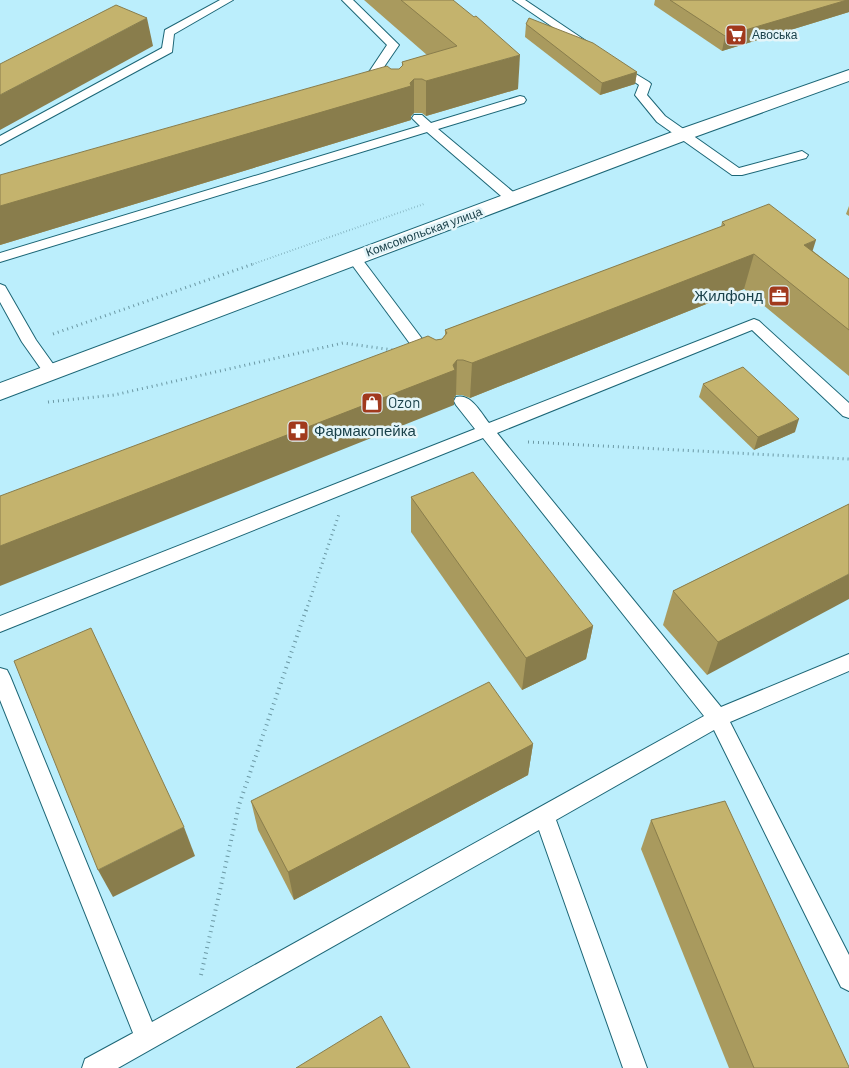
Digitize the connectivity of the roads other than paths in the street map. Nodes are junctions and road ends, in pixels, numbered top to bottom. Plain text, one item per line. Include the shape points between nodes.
1 (228, 0) edge
2 (347, 0) edge
3 (518, 0) edge
4 (849, 75) edge
5 (383, 88) edge
6 (520, 100) dead end
7 (418, 118) edge
8 (429, 128) junction
9 (682, 135) junction
10 (0, 141) edge
11 (802, 155) dead end
12 (513, 199) junction
13 (0, 258) edge
14 (354, 258) junction
15 (0, 288) edge
16 (436, 368) edge
17 (51, 372) junction
18 (0, 392) edge
19 (462, 401) edge
20 (849, 412) edge
21 (490, 436) junction
22 (0, 624) edge
23 (849, 662) edge
24 (0, 676) edge
25 (718, 718) junction
26 (544, 814) junction
27 (849, 979) edge
28 (146, 1037) junction
29 (94, 1068) edge
30 (635, 1068) edge

1 - 10 lane via 169,32 168,50
2 - 5 lane via 393,45 366,80
3 - 9 lane via 645,84 641,94 661,120
4 - 9 main road, Комсомольская улица
6 - 8 lane
7 - 8 lane
8 - 12 lane
8 - 13 lane
9 - 11 lane via 737,172
9 - 12 main road, Комсомольская улица
12 - 14 main road, Комсомольская улица
14 - 16 lane
14 - 17 main road, Комсомольская улица
15 - 17 lane
17 - 18 main road, Комсомольская улица
19 - 21 lane
20 - 21 lane via 754,324
21 - 22 lane via 349,485
21 - 25 lane
23 - 25 lane
24 - 28 lane
25 - 26 lane
25 - 27 lane
26 - 28 lane
26 - 30 lane
28 - 29 lane

